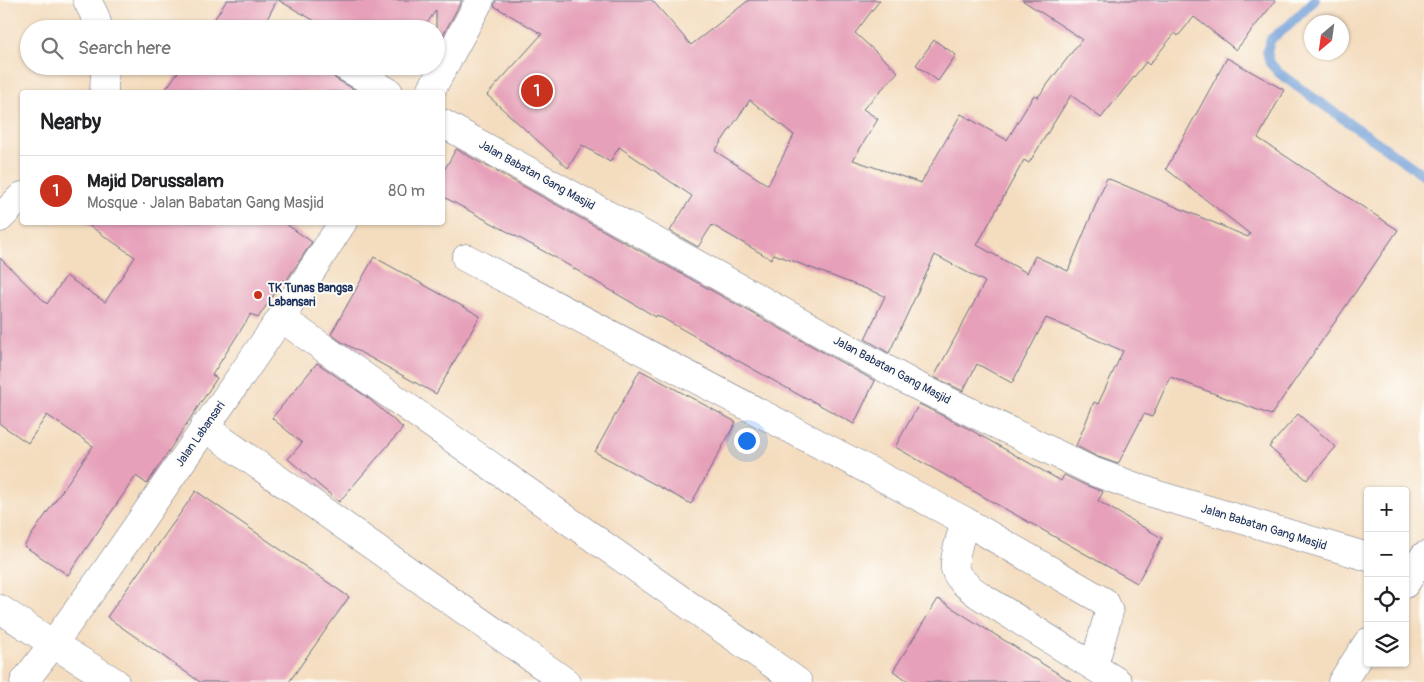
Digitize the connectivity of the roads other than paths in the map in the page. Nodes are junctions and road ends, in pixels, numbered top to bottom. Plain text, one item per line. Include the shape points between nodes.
1 (87, 0) edge
2 (480, 0) edge
3 (96, 20) edge
4 (445, 64) edge
5 (105, 75) edge
6 (360, 75) edge
7 (439, 75) edge
8 (104, 90) edge
9 (386, 90) edge
10 (431, 90) edge
11 (445, 124) edge
12 (20, 198) edge
13 (0, 218) edge
14 (341, 225) edge
15 (466, 258) dead end
16 (281, 318) junction
17 (204, 427) junction
18 (965, 521) junction
19 (1364, 556) edge
20 (0, 609) edge
21 (54, 644) junction
22 (1364, 648) edge
23 (1094, 666) junction
24 (24, 682) edge
25 (115, 682) edge
26 (566, 682) edge
27 (798, 682) edge
28 (1118, 682) edge
29 (1342, 682) edge

1 - 3 street
2 - 4 street
5 - 8 street
6 - 9 street
7 - 10 street
11 - 19 street, Jalan Babatan Gang Masjid via 913,384 1092,471 1158,495
12 - 13 street
14 - 16 street, Jalan Labansari
15 - 18 street
16 - 17 street, Jalan Labansari
16 - 27 street
17 - 21 street, Jalan Labansari
17 - 26 street
18 - 23 street via 955,569 962,580 979,596
18 - 23 street via 1105,602 1109,612
20 - 21 street
21 - 24 street, Jalan Labansari
21 - 25 street
22 - 29 street
23 - 28 street

